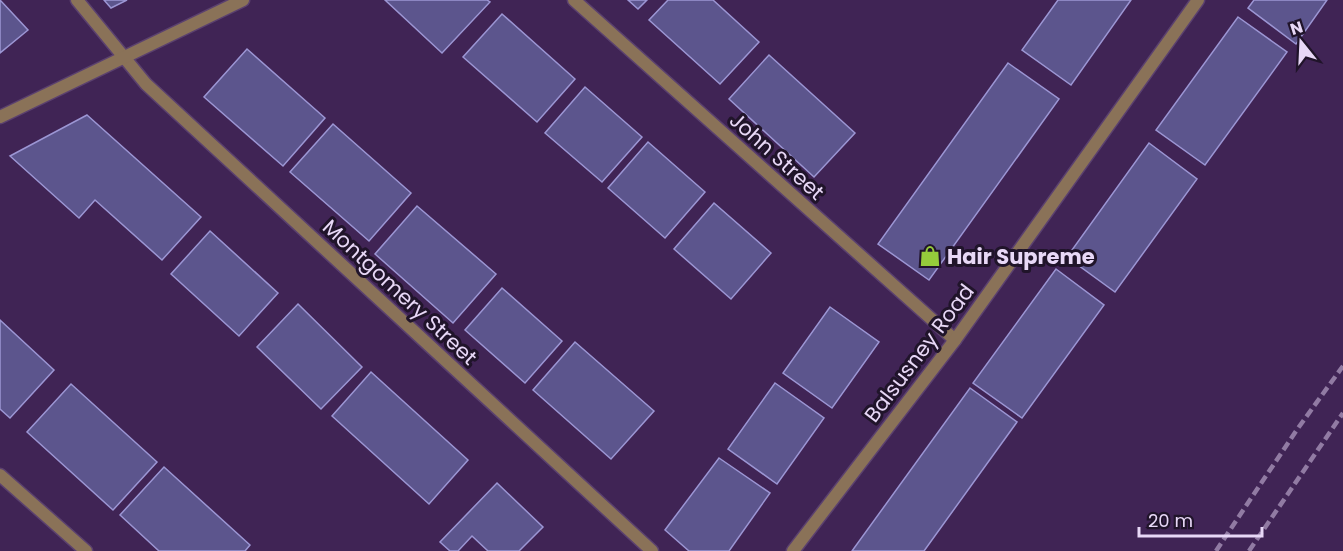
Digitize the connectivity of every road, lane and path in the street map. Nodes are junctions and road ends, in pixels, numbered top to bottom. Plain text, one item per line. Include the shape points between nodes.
1 (77, 0) edge
2 (243, 0) edge
3 (574, 0) edge
4 (1198, 0) edge
5 (123, 58) junction
6 (0, 117) edge
7 (955, 340) junction
8 (0, 475) edge
9 (86, 551) edge
10 (652, 551) edge
11 (793, 551) edge

1 - 5 street, Montgomery Street
2 - 5 street
3 - 7 street, John Street
4 - 7 street, Balsusney Road
5 - 6 street
5 - 10 street, Montgomery Street via 146,84
7 - 11 street, Balsusney Road
8 - 9 street

